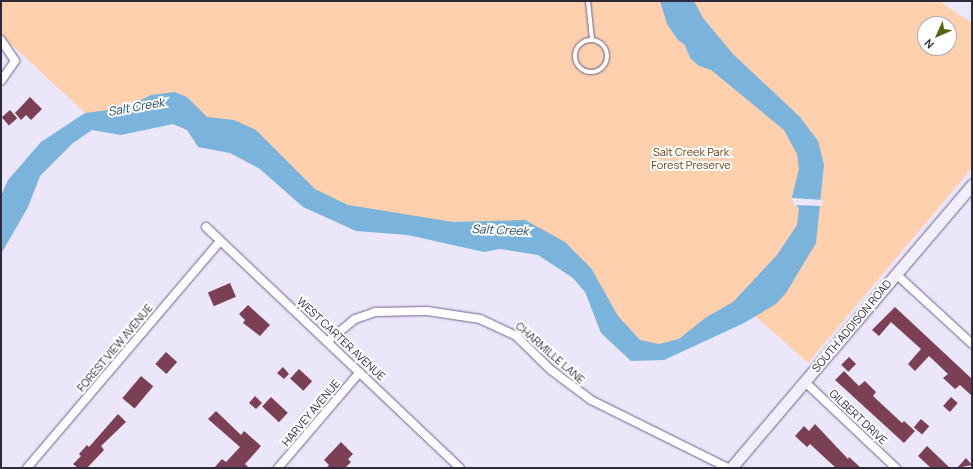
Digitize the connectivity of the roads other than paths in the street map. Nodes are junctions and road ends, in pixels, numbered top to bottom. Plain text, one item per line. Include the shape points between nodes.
1 (588, 1) edge
2 (1, 40) edge
3 (592, 40) junction
4 (1, 81) edge
5 (972, 185) edge
6 (206, 227) dead end
7 (220, 241) junction
8 (896, 274) junction
9 (328, 341) junction
10 (972, 344) edge
11 (360, 372) junction
12 (805, 382) junction
13 (27, 468) edge
14 (278, 468) edge
15 (460, 468) edge
16 (730, 468) edge
17 (896, 468) edge

1 - 3 lane
2 - 4 street via 15,61
3 - 3 lane via 580,45 575,57 578,67 595,71 603,65 607,54 602,45
5 - 8 street, SOUTH ADDISON ROAD
6 - 7 street, WEST CARTER AVENUE
7 - 9 street, WEST CARTER AVENUE
7 - 13 street, FOREST VIEW AVENUE
8 - 10 street
8 - 12 street, SOUTH ADDISON ROAD
9 - 11 street, WEST CARTER AVENUE
9 - 16 street, CHARMILLE LANE via 355,319 375,312 427,312 480,319 515,335 564,382 591,400
11 - 14 street, HARVEY AVENUE
11 - 15 street, WEST CARTER AVENUE
12 - 16 street, SOUTH ADDISON ROAD
12 - 17 street, GILBERT DRIVE

